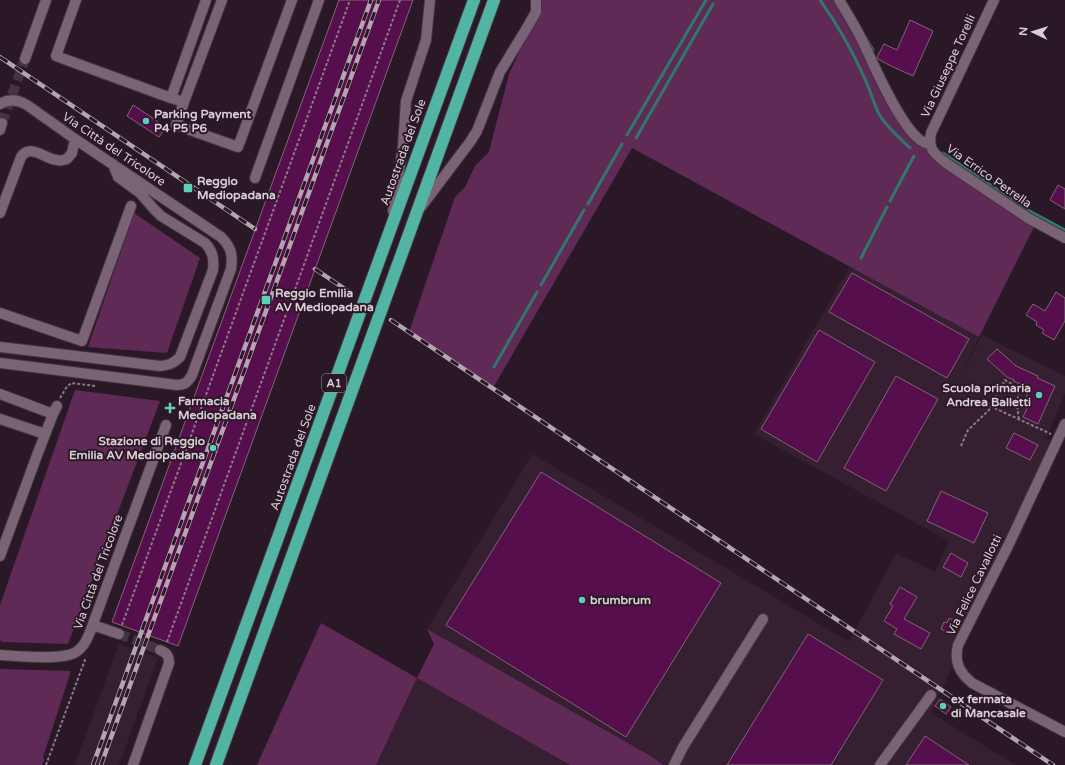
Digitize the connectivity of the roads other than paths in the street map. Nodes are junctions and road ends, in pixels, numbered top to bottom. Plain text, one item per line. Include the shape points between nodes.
1 (46, 0) edge
2 (76, 0) edge
3 (206, 0) edge
4 (222, 0) edge
5 (292, 0) edge
6 (319, 0) edge
7 (430, 0) edge
8 (474, 0) edge
9 (494, 0) edge
10 (536, 0) edge
11 (839, 0) edge
12 (994, 0) edge
13 (25, 59) tunnel mouth
14 (171, 98) junction
15 (184, 102) junction
16 (0, 104) edge
17 (75, 139) junction
18 (930, 144) junction
19 (112, 164) junction
20 (255, 178) dead end
21 (131, 206) dead end
22 (418, 211) junction
23 (0, 213) edge
24 (391, 227) junction
25 (1065, 238) edge
26 (0, 312) edge
27 (0, 347) edge
28 (0, 363) edge
29 (0, 394) edge
30 (0, 419) edge
31 (1065, 424) edge
32 (166, 425) dead end
33 (45, 434) junction
34 (0, 556) edge
35 (762, 619) dead end
36 (93, 625) junction
37 (121, 630) tunnel mouth
38 (164, 646) road end
39 (0, 655) edge
40 (931, 695) dead end
41 (1065, 732) edge
42 (133, 765) edge
43 (195, 765) edge
44 (216, 765) edge
45 (674, 765) edge
46 (880, 765) edge

1 - 13 street
2 - 14 street via 56,56
3 - 14 street
4 - 15 street
5 - 15 street via 238,148 176,125
6 - 20 street
7 - 24 street via 426,40 406,101 403,146
8 - 24 highway, Autostrada del Sole / A1
9 - 22 highway, A1
10 - 22 street via 536,12 500,72 477,131
11 - 18 street, Via Errico Petrella via 862,39 897,112 917,138 923,143
12 - 18 street, Via Giuseppe Torelli via 932,133
14 - 15 street
16 - 17 street, Via Città del Tricolore via 14,100 24,103
17 - 19 street, Via Città del Tricolore
17 - 23 street via 72,153 67,160 57,160 26,151 21,157
18 - 25 street, Via Errico Petrella via 936,154 953,167 1028,218
19 - 27 street via 118,177 140,193 161,216 210,248 214,262 213,270 180,357 175,362 160,366
19 - 28 street, Via Città del Tricolore via 221,237 231,252 231,269 192,375 184,385 177,385
21 - 26 street via 82,341
22 - 44 highway, A1
24 - 43 highway, Autostrada del Sole / A1
29 - 33 street via 57,406
30 - 33 street
31 - 41 street, Via Felice Cavallotti via 958,645 956,658 960,670 972,683
32 - 36 street, Via Città del Tricolore
33 - 34 street
35 - 45 street via 683,746
36 - 37 street
36 - 39 street, Via Città del Tricolore via 82,647 69,655
38 - 42 street via 169,663
40 - 46 street

